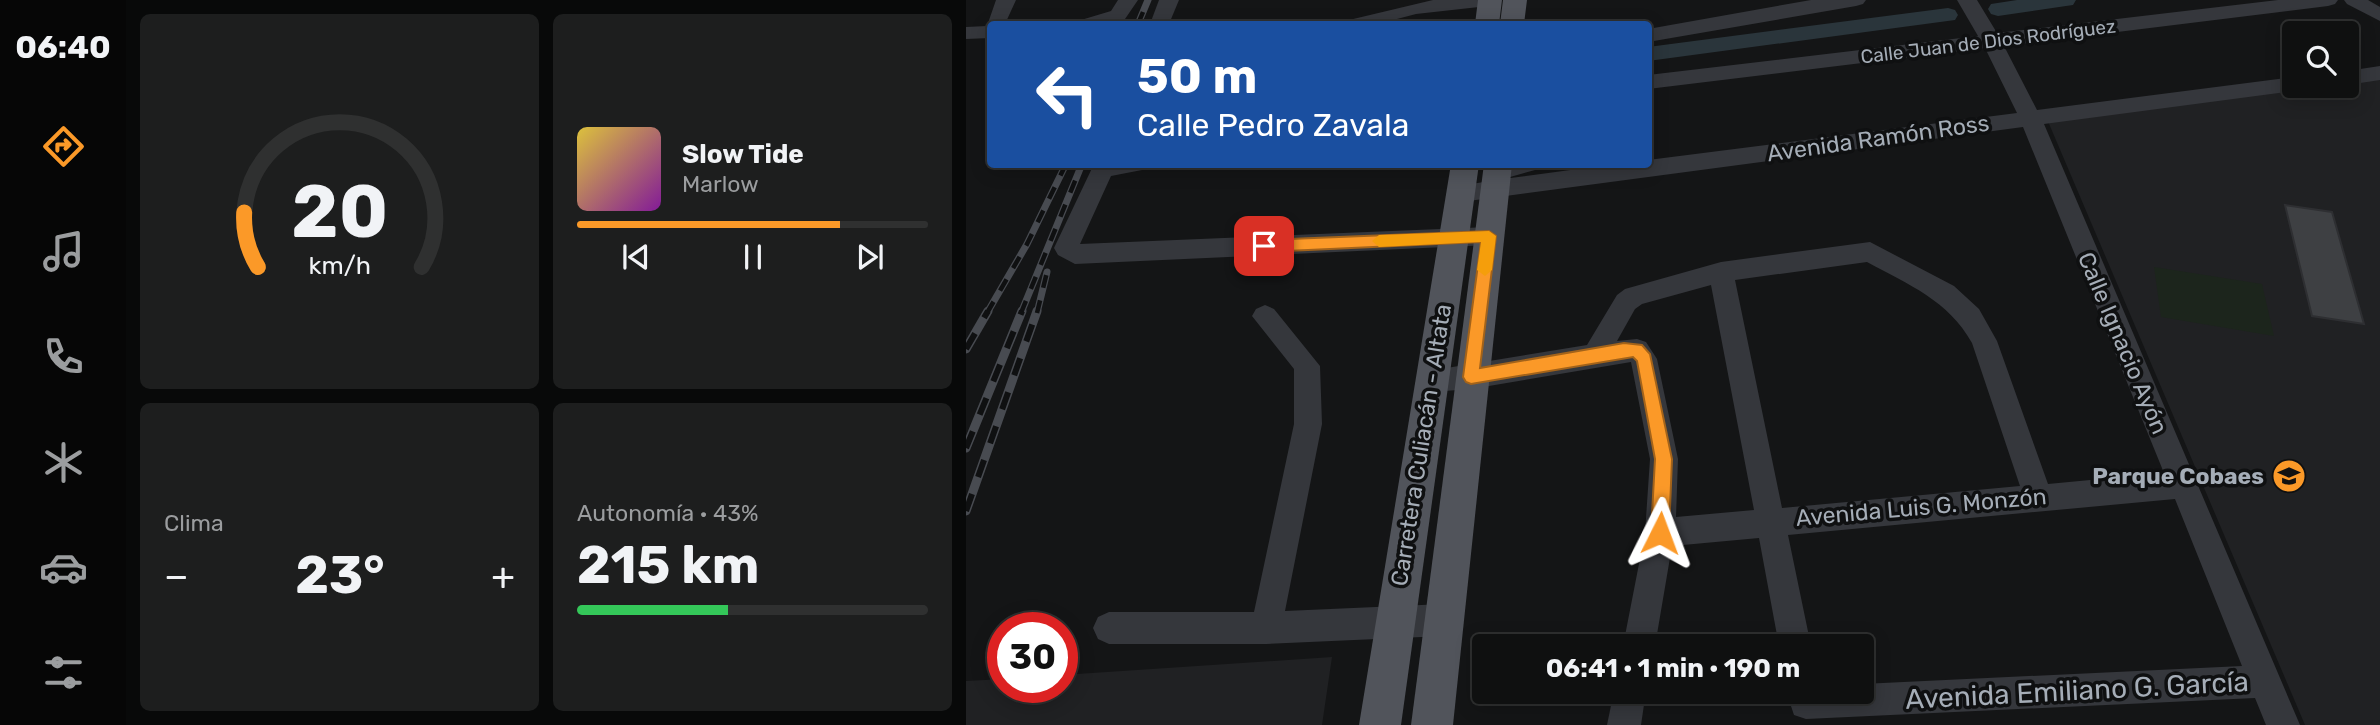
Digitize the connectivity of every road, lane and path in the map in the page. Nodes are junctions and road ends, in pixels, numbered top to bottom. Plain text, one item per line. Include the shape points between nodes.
1 (1006, 0) edge
2 (1128, 0) edge
3 (1169, 0) edge
4 (1489, 0) edge
5 (1515, 0) edge
6 (1856, 0) edge
7 (1967, 0) edge
8 (2328, 0) edge
9 (2354, 0) edge
10 (1827, 1) edge
11 (2380, 16) edge
12 (997, 21) edge
13 (1102, 21) edge
14 (1161, 21) edge
15 (1367, 21) edge
16 (1487, 21) edge
17 (1512, 21) edge
18 (987, 32) edge
19 (966, 33) edge
20 (1652, 35) edge
21 (1991, 40) junction
22 (2380, 73) edge
23 (2359, 76) edge
24 (1652, 82) edge
25 (2282, 86) edge
26 (2030, 117) junction
27 (1652, 158) edge
28 (1104, 168) edge
29 (1556, 168) edge
30 (1491, 175) edge
31 (1489, 236) junction
32 (1453, 238) junction
33 (1721, 272) junction
34 (1265, 316) dead end
35 (1595, 355) junction
36 (1471, 377) junction
37 (1431, 380) junction
38 (2182, 485) junction
39 (2038, 497) junction
40 (1771, 521) junction
41 (1660, 533) junction
42 (1444, 620) junction
43 (1394, 624) junction
44 (1110, 628) dead end
45 (1266, 628) junction
46 (1641, 634) edge
47 (1793, 634) edge
48 (2264, 681) junction
49 (1628, 704) edge
50 (1807, 706) edge
51 (1380, 725) edge
52 (1432, 725) edge
53 (1624, 725) edge
54 (2283, 725) edge

1 - 12 street
2 - 13 street via 1118,15
3 - 14 street
4 - 15 street via 1416,8
4 - 16 main road
5 - 17 main road
6 - 10 street
7 - 21 street, Calle Ignacio Ayón
8 - 21 street, Calle Juan de Dios Rodríguez
9 - 11 street
10 - 20 street
18 - 19 street
21 - 24 street, Calle Juan de Dios Rodríguez
21 - 26 street, Calle Ignacio Ayón
22 - 23 street
25 - 26 street, Avenida Ramón Ross
26 - 27 street, Avenida Ramón Ross
26 - 38 street, Calle Ignacio Ayón
28 - 32 street via 1066,247 1075,254
29 - 30 street, Avenida Ramón Ross
30 - 31 main road, Carretera Culiacán - Altata
30 - 32 main road, Carretera Culiacán - Altata
31 - 32 street
31 - 36 main road, Carretera Culiacán - Altata
32 - 37 main road, Carretera Culiacán - Altata
33 - 35 street via 1634,296
33 - 39 street via 1870,252 1945,293 1970,316 1984,341
33 - 40 street
34 - 45 street via 1307,366 1308,424
35 - 36 street
35 - 41 street via 1637,350 1644,359 1664,459
36 - 37 street
36 - 42 main road, Carretera Culiacán - Altata
37 - 43 main road, Carretera Culiacán - Altata
38 - 39 street, Avenida Luis G. Monzón
38 - 48 street, Calle Ignacio Ayón
39 - 40 street, Avenida Luis G. Monzón
40 - 41 street, Avenida Luis G. Monzón
40 - 47 street
41 - 46 street
42 - 43 street
42 - 52 main road, Carretera Culiacán - Altata
43 - 45 street
43 - 51 main road, Carretera Culiacán - Altata
44 - 45 street
48 - 50 street, Avenida Emiliano G. García
48 - 54 street, Calle Ignacio Ayón
49 - 53 street

